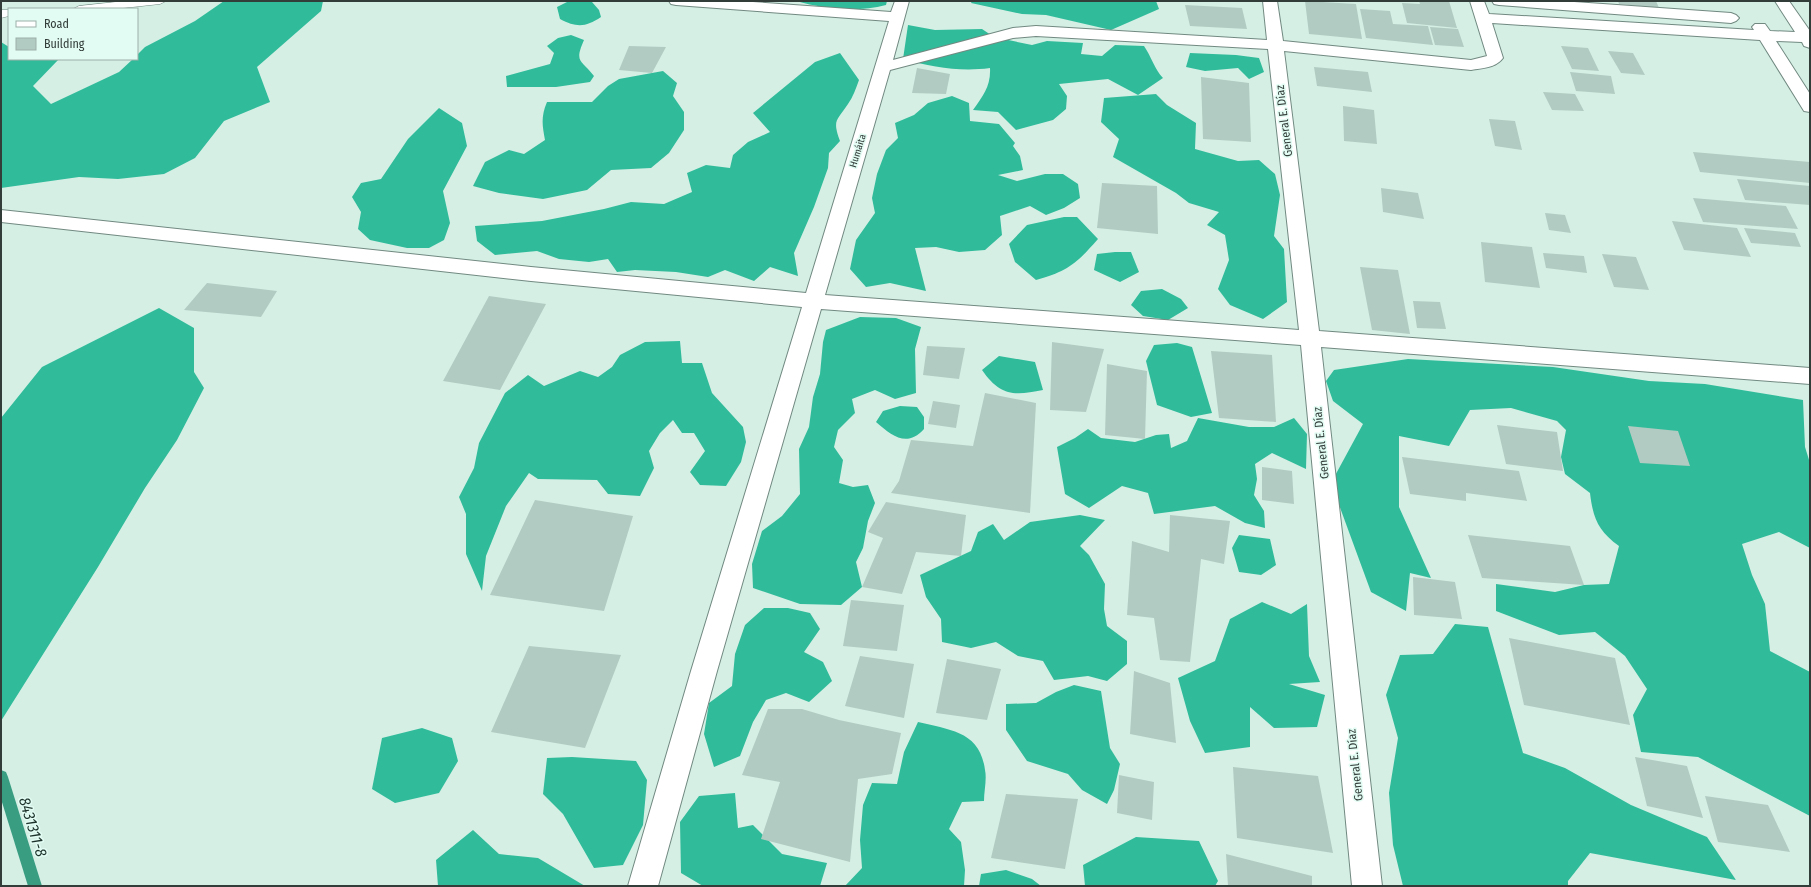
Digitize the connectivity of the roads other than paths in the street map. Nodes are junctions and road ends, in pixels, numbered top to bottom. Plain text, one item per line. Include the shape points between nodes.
1 (160, 1) edge
2 (676, 1) edge
3 (1270, 1) edge
4 (1476, 1) edge
5 (1499, 1) edge
6 (1782, 1) edge
7 (89, 8) edge
8 (900, 9) edge
9 (1481, 18) junction
10 (1757, 20) junction
11 (1807, 33) edge
12 (1766, 35) junction
13 (1275, 45) junction
14 (883, 67) junction
15 (1810, 107) edge
16 (1, 216) edge
17 (813, 301) junction
18 (1310, 338) junction
19 (1810, 376) edge
20 (644, 886) edge
21 (1367, 886) edge

1 - 7 lane
2 - 8 street
3 - 13 street, General E. Díaz
4 - 9 street
5 - 10 street
6 - 11 street
8 - 14 street, Humáita
9 - 12 street
9 - 13 street via 1495,58 1471,66
10 - 11 street
10 - 12 street
11 - 12 street
12 - 15 street
13 - 14 street via 1036,31 1013,33
13 - 18 street, General E. Díaz
14 - 17 street, Humáita
16 - 17 street via 532,274
17 - 18 street
17 - 20 street, Humáita
18 - 19 street
18 - 21 street, General E. Díaz

